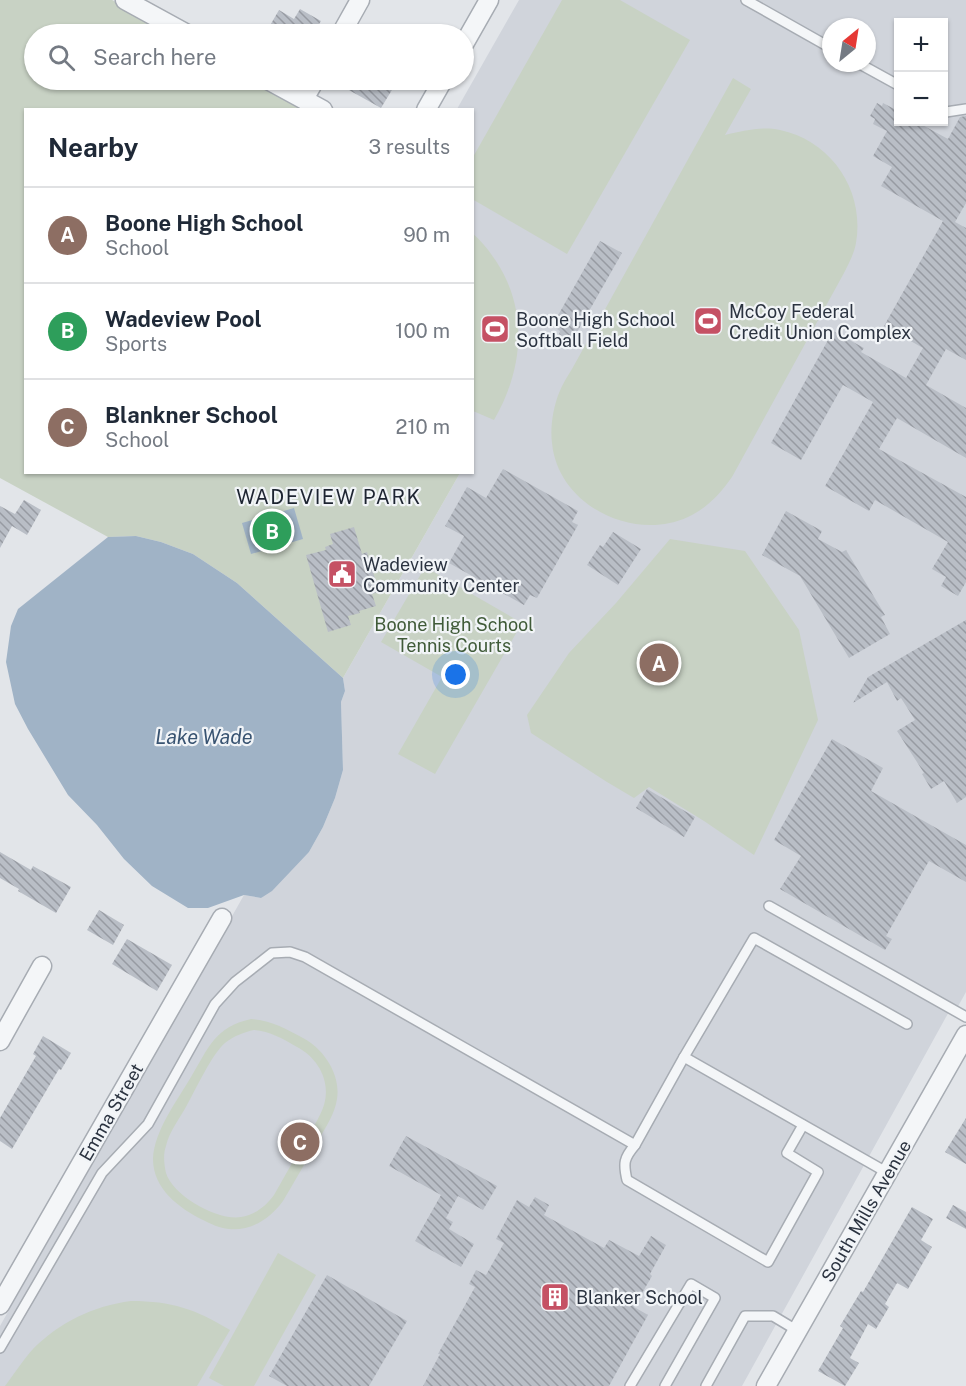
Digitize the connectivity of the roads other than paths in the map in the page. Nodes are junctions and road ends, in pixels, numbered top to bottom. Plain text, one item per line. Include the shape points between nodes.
1 (125, 0) edge
2 (360, 0) edge
3 (489, 0) edge
4 (746, 0) edge
5 (169, 24) edge
6 (346, 24) edge
7 (474, 26) edge
8 (822, 43) edge
9 (874, 72) edge
10 (894, 84) edge
11 (287, 90) edge
12 (309, 90) edge
13 (437, 90) edge
14 (304, 99) junction
15 (320, 108) edge
16 (427, 108) edge
17 (966, 109) edge
18 (948, 112) edge
19 (769, 906) dead end
20 (222, 918) dead end
21 (42, 966) dead end
22 (966, 1017) edge
23 (907, 1024) dead end
24 (966, 1035) edge
25 (0, 1041) edge
26 (684, 1057) junction
27 (803, 1125) junction
28 (635, 1144) junction
29 (888, 1173) junction
30 (0, 1305) edge
31 (798, 1331) junction
32 (0, 1348) edge
33 (630, 1386) edge
34 (665, 1386) edge
35 (706, 1386) edge
36 (766, 1386) edge

1 - 5 street
2 - 6 street
3 - 7 street
4 - 8 lane
9 - 10 lane
11 - 14 street
12 - 14 street
13 - 16 street
14 - 15 street
17 - 18 lane
19 - 22 lane
20 - 30 street, Emma Street
21 - 25 street
23 - 26 lane via 754,938
24 - 29 street, South Mills Avenue
26 - 27 lane
26 - 28 lane
27 - 28 lane via 787,1153 818,1172 768,1262 627,1180 625,1160
27 - 29 lane
28 - 32 lane via 305,957 290,952 272,953 235,982 215,1004 148,1124 102,1173
29 - 31 street, South Mills Avenue
31 - 35 lane via 773,1316 745,1316
31 - 36 street, South Mills Avenue
33 - 34 lane via 691,1284 715,1298

